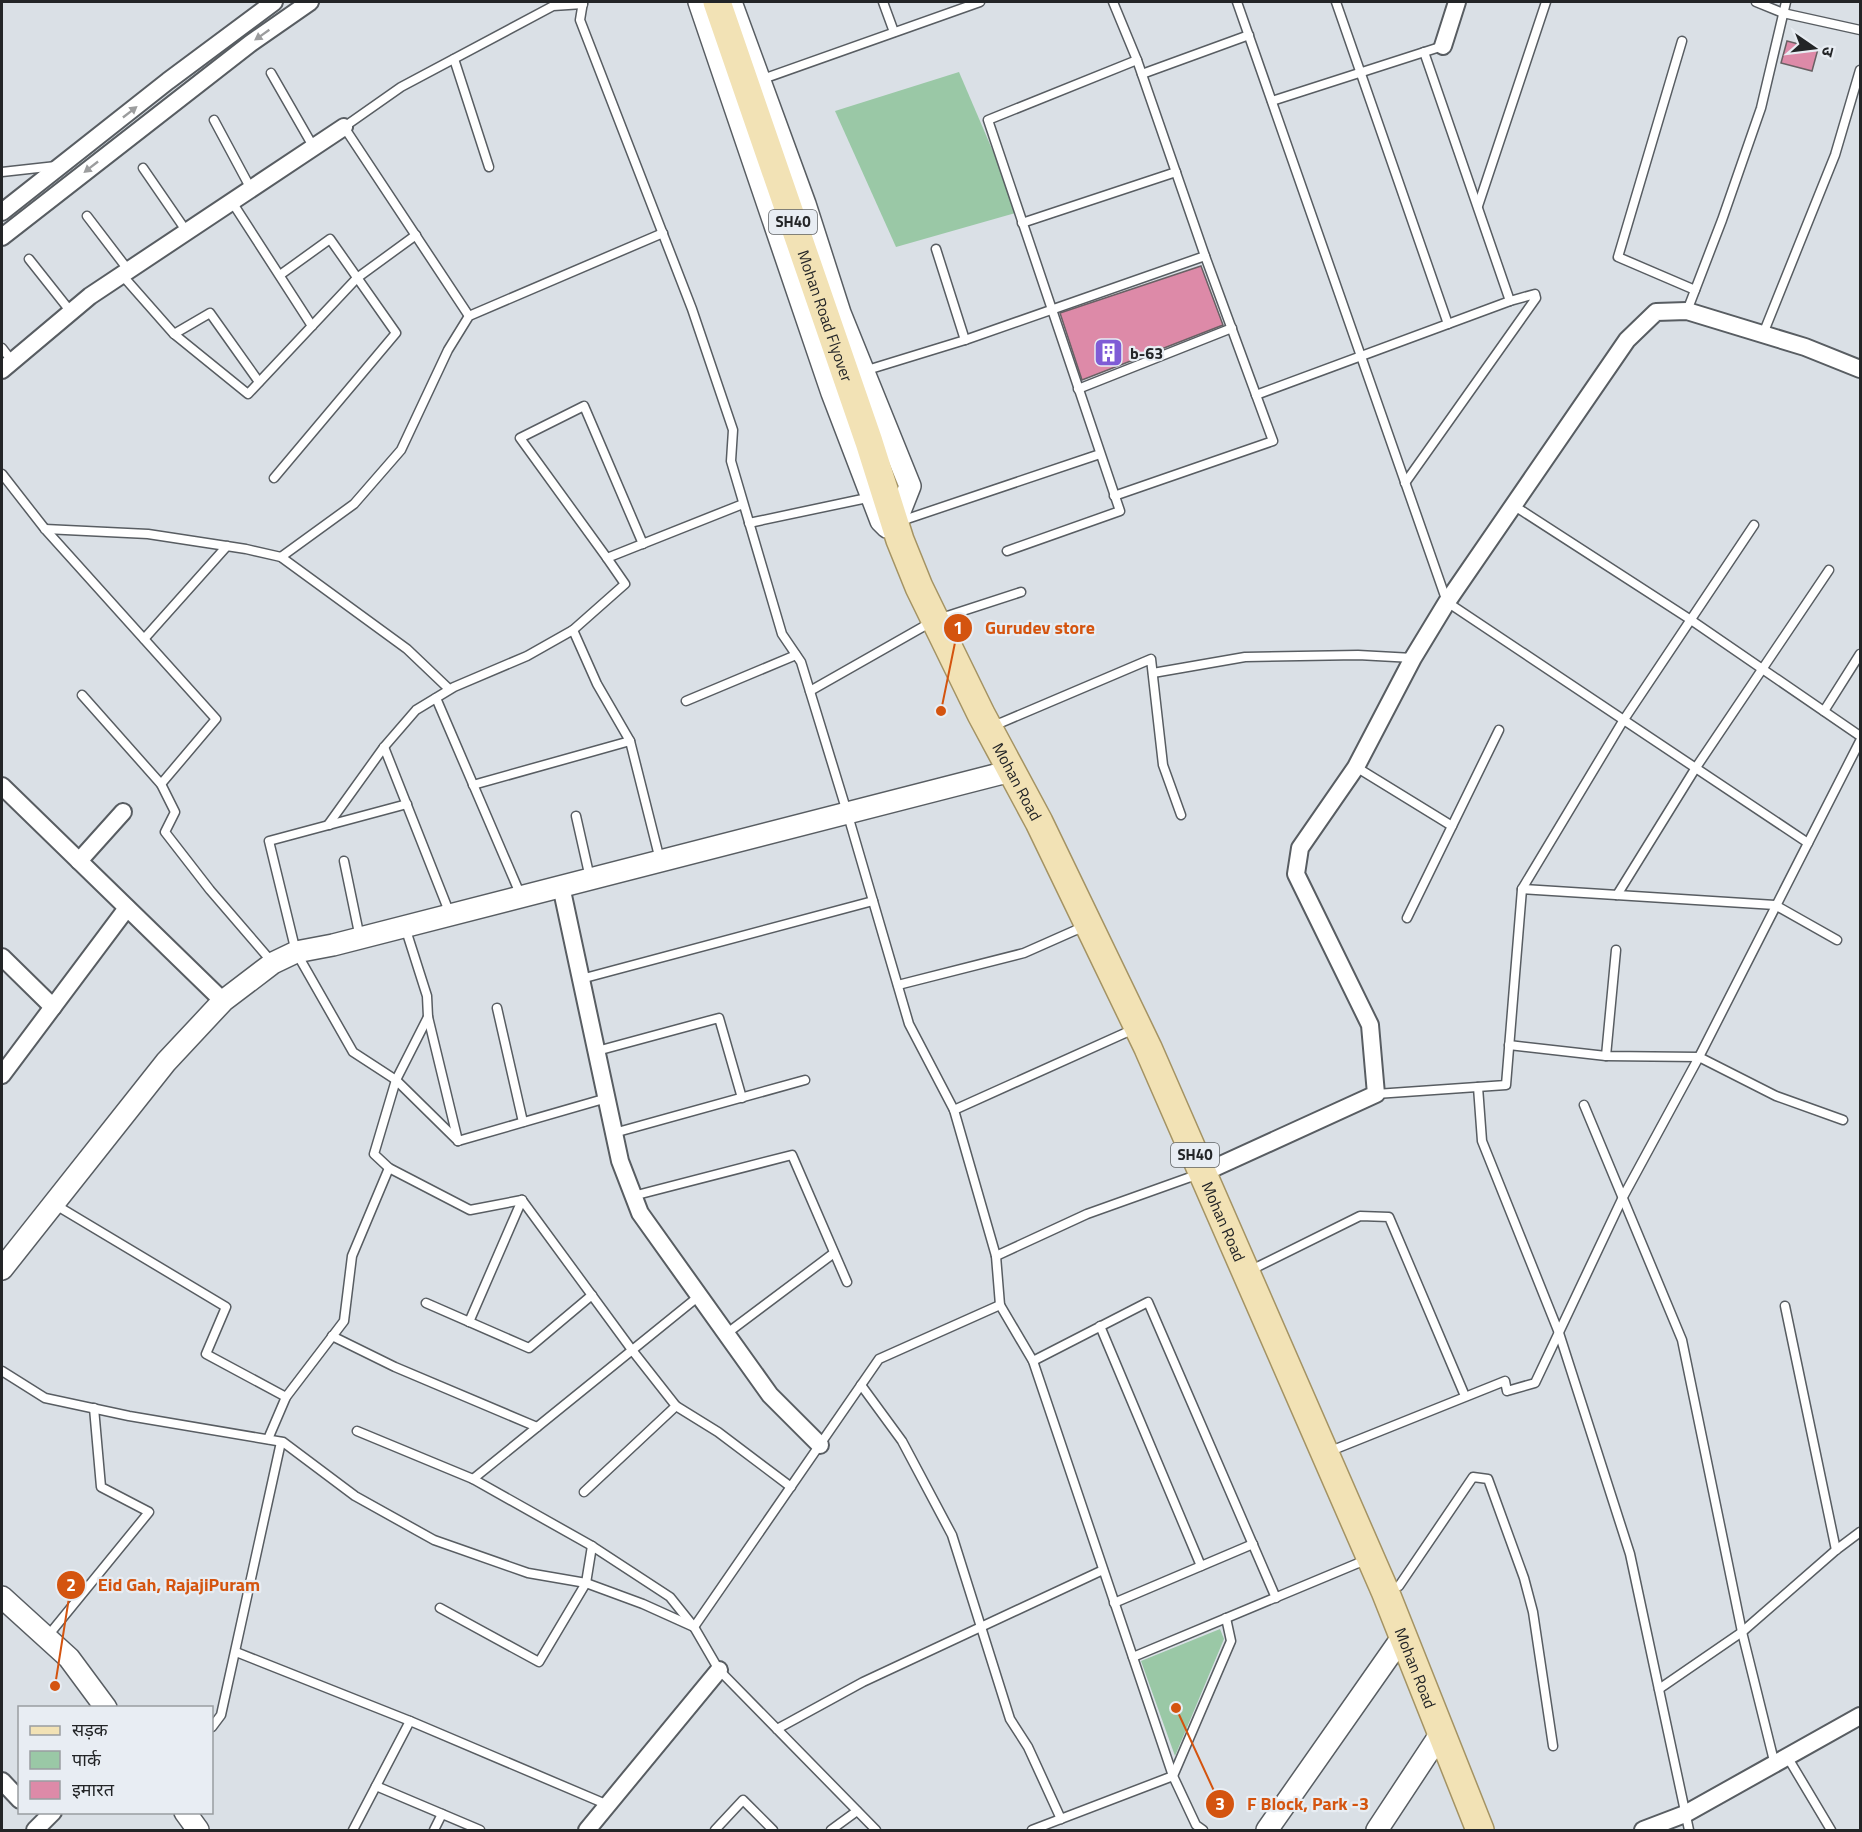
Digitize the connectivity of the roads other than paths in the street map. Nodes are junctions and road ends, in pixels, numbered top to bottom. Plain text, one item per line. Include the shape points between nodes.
1 (274, 2) edge
2 (310, 2) edge
3 (699, 2) edge
4 (717, 2) edge
5 (731, 2) edge
6 (883, 2) edge
7 (980, 2) edge
8 (1113, 2) edge
9 (1237, 2) edge
10 (1336, 2) edge
11 (1457, 2) edge
12 (1546, 2) edge
13 (1756, 2) edge
14 (1786, 2) edge
15 (583, 3) edge
16 (1783, 13) junction
17 (1860, 30) edge
18 (894, 32) junction
19 (1249, 35) junction
20 (225, 38) junction
21 (1682, 41) dead end
22 (1443, 46) joint
23 (1424, 52) junction
24 (237, 54) junction
25 (454, 59) junction
26 (1137, 60) junction
27 (1860, 70) edge
28 (1361, 72) junction
29 (271, 74) dead end
30 (1142, 74) junction
31 (759, 80) junction
32 (1272, 101) junction
33 (214, 120) dead end
34 (344, 128) junction
35 (106, 131) junction
36 (118, 146) junction
37 (314, 148) junction
38 (63, 165) junction
39 (489, 167) dead end
40 (144, 168) dead end
41 (2, 172) edge
42 (1176, 172) junction
43 (251, 189) junction
44 (232, 202) junction
45 (1478, 207) junction
46 (2, 212) edge
47 (87, 216) dead end
48 (1022, 222) junction
49 (188, 232) junction
50 (663, 233) junction
51 (416, 235) junction
52 (2, 237) edge
53 (936, 249) dead end
54 (1205, 256) junction
55 (28, 259) dead end
56 (125, 273) junction
57 (280, 275) junction
58 (357, 278) junction
59 (1695, 290) junction
60 (1510, 301) junction
61 (1052, 309) junction
62 (1687, 311) junction
63 (71, 312) junction
64 (470, 316) junction
65 (1448, 324) junction
66 (312, 326) junction
67 (1232, 328) junction
68 (174, 334) junction
69 (1763, 334) junction
70 (965, 340) junction
71 (1361, 355) junction
72 (5, 360) edge
73 (1860, 369) edge
74 (863, 371) junction
75 (259, 382) junction
76 (1078, 388) junction
77 (1256, 394) junction
78 (1100, 454) junction
79 (2, 474) edge
80 (273, 478) dead end
81 (1405, 483) junction
82 (878, 494) junction
83 (1114, 496) junction
84 (744, 504) junction
85 (1513, 505) junction
86 (749, 523) junction
87 (1755, 525) dead end
88 (45, 529) junction
89 (898, 532) junction
90 (643, 544) junction
91 (227, 546) junction
92 (1007, 551) dead end
93 (281, 557) junction
94 (607, 558) junction
95 (1829, 570) dead end
96 (1021, 591) dead end
97 (1447, 602) junction
98 (935, 620) junction
99 (1691, 620) junction
100 (573, 630) junction
101 (144, 639) junction
102 (1860, 654) edge
103 (796, 655) junction
104 (1413, 658) junction
105 (1763, 669) junction
106 (1153, 673) junction
107 (449, 689) junction
108 (810, 691) junction
109 (82, 695) dead end
110 (436, 698) junction
111 (686, 701) dead end
112 (1824, 711) junction
113 (1623, 721) junction
114 (988, 728) junction
115 (1499, 730) dead end
116 (1860, 736) edge
117 (630, 741) junction
118 (1860, 741) edge
119 (384, 747) junction
120 (1356, 767) junction
121 (1695, 769) junction
122 (1011, 771) junction
123 (161, 784) junction
124 (473, 785) junction
125 (2, 786) edge
126 (407, 804) junction
127 (123, 812) dead end
128 (847, 812) junction
129 (576, 816) dead end
130 (1181, 816) dead end
131 (329, 825) junction
132 (1452, 826) junction
133 (1808, 843) junction
134 (660, 860) junction
135 (79, 861) junction
136 (344, 861) dead end
137 (590, 878) junction
138 (561, 886) junction
139 (1522, 889) junction
140 (1617, 895) junction
141 (521, 896) junction
142 (873, 901) junction
143 (1775, 905) junction
144 (127, 908) junction
145 (450, 915) junction
146 (1407, 918) dead end
147 (1089, 924) junction
148 (405, 926) junction
149 (360, 938) junction
150 (1837, 940) dead end
151 (1616, 950) dead end
152 (296, 952) junction
153 (2, 957) edge
154 (273, 963) junction
155 (581, 979) junction
156 (898, 985) junction
157 (223, 1001) junction
158 (53, 1007) junction
159 (498, 1008) dead end
160 (428, 1017) junction
161 (1138, 1027) junction
162 (1509, 1045) junction
163 (597, 1052) junction
164 (1606, 1056) junction
165 (1699, 1057) junction
166 (2, 1075) edge
167 (396, 1080) junction
168 (805, 1080) dead end
169 (1478, 1087) junction
170 (1376, 1094) junction
171 (607, 1098) junction
172 (742, 1098) junction
173 (1584, 1105) dead end
174 (954, 1110) junction
175 (1842, 1120) dead end
176 (523, 1122) junction
177 (614, 1132) junction
178 (458, 1141) junction
179 (390, 1168) junction
180 (1203, 1173) junction
181 (633, 1196) junction
182 (1623, 1197) junction
183 (522, 1200) junction
184 (53, 1204) junction
185 (834, 1253) junction
186 (996, 1256) junction
187 (2, 1269) edge
188 (1246, 1272) junction
189 (847, 1282) dead end
190 (592, 1295) junction
191 (699, 1296) junction
192 (426, 1303) dead end
193 (1000, 1305) junction
194 (1785, 1306) dead end
195 (469, 1322) junction
196 (1100, 1326) junction
197 (1559, 1333) junction
198 (726, 1334) junction
199 (332, 1336) junction
200 (632, 1350) junction
201 (1033, 1361) junction
202 (2, 1371) edge
203 (861, 1385) junction
204 (1465, 1396) junction
205 (286, 1397) junction
206 (676, 1406) junction
207 (94, 1408) junction
208 (537, 1427) junction
209 (357, 1431) dead end
210 (268, 1439) junction
211 (281, 1442) junction
212 (820, 1445) junction
213 (1325, 1454) junction
214 (473, 1479) junction
215 (791, 1487) junction
216 (584, 1492) dead end
217 (1860, 1532) edge
218 (1253, 1544) junction
219 (592, 1546) junction
220 (1836, 1550) junction
221 (1371, 1558) junction
222 (1201, 1566) junction
223 (1103, 1570) junction
224 (586, 1584) junction
225 (1385, 1592) junction
226 (2, 1597) edge
227 (1276, 1598) junction
228 (1114, 1603) junction
229 (440, 1608) dead end
230 (1226, 1618) junction
231 (982, 1626) junction
232 (694, 1627) junction
233 (1742, 1632) junction
234 (1403, 1636) junction
235 (47, 1638) junction
236 (236, 1652) junction
237 (1133, 1658) junction
238 (718, 1670) junction
239 (1659, 1689) junction
240 (105, 1706) edge
241 (1860, 1716) edge
242 (410, 1721) junction
243 (213, 1726) edge
244 (777, 1729) junction
245 (1441, 1733) junction
246 (1553, 1746) dead end
247 (1781, 1761) junction
248 (1173, 1776) junction
249 (2, 1781) edge
250 (376, 1786) junction
251 (18, 1798) edge
252 (608, 1805) junction
253 (857, 1811) junction
254 (186, 1814) edge
255 (442, 1814) junction
256 (1060, 1820) junction
257 (1687, 1822) edge
258 (198, 1830) edge
259 (353, 1830) edge
260 (435, 1830) edge
261 (480, 1830) edge
262 (586, 1830) edge
263 (716, 1830) edge
264 (773, 1830) edge
265 (831, 1830) edge
266 (876, 1830) edge
267 (1032, 1830) edge
268 (1203, 1830) edge
269 (1267, 1830) edge
270 (1377, 1830) edge
271 (1480, 1830) edge
272 (1643, 1830) edge
273 (1831, 1830) edge

1 - 20 street
2 -> 24 street
3 - 82 street via 832,393
4 - 82 main road, Mohan Road Flyover / SH40 via 869,442
5 - 31 street
6 - 18 lane
7 - 18 lane
8 - 26 lane
9 - 19 lane
10 - 28 lane
11 - 22 street
12 - 45 lane
13 - 16 lane
14 - 16 lane
15 - 25 lane via 553,6
15 - 50 lane via 580,20
16 - 17 lane
16 - 59 lane via 1761,108
18 - 31 lane
19 - 30 lane
19 - 32 lane
20 - 24 street
35 -> 20 street
21 - 59 lane via 1618,257
22 - 23 lane
23 - 28 lane
23 - 45 lane
24 - 36 street
25 - 34 lane via 401,87
25 - 39 lane
26 - 30 lane
26 - 48 lane via 988,120
27 - 69 lane via 1835,155
28 - 32 lane
28 - 65 lane
29 - 37 lane
30 - 42 lane
31 - 74 street
32 - 71 lane
33 - 43 lane
34 - 37 street
34 - 51 lane
35 - 36 street
35 - 38 street
36 -> 52 street
37 - 43 street
38 - 41 lane
38 - 46 street
40 - 49 lane
42 - 48 lane
42 - 54 lane
43 - 44 street
44 - 49 street
44 - 57 lane
45 - 60 lane
47 - 56 lane
48 - 61 lane
49 - 56 street
50 - 64 lane
50 - 84 lane via 733,430 731,461
51 - 58 lane
51 - 64 lane
53 - 70 lane
54 - 61 lane
54 - 67 lane
55 - 63 lane
56 - 63 street
56 - 68 lane
57 - 58 lane via 330,239
57 - 66 lane
58 - 66 lane
58 - 80 lane via 396,333
59 - 62 lane
60 - 65 lane
60 - 81 lane via 1535,294 1536,298
61 - 70 lane
61 - 76 lane
62 - 69 street
62 - 85 street via 1656,312 1627,340
63 - 72 street
64 - 93 lane via 448,350 401,450 354,504
65 - 71 lane
66 - 75 lane
67 - 76 lane
67 - 77 lane
68 - 75 lane via 248,394
68 - 75 lane via 210,313
69 - 73 street
70 - 74 lane
71 - 77 lane
71 - 81 lane
74 - 89 street via 909,486
76 - 78 lane
77 - 83 lane via 1273,441
78 - 83 lane
78 - 89 lane
79 - 88 lane
81 - 97 lane
82 - 86 lane
82 - 89 main road, Mohan Road / SH40
83 - 92 lane via 1119,511
84 - 86 lane
84 - 90 lane
85 - 97 street
85 - 99 lane
86 - 103 lane via 782,634
87 - 99 lane
88 - 91 lane via 148,534
88 - 101 lane
89 - 98 main road, Mohan Road / SH40
90 - 94 lane
90 - 94 lane via 584,406 520,438
91 - 93 lane
91 - 101 lane
93 - 107 lane via 407,649
94 - 100 lane via 625,584
95 - 105 lane
96 - 98 lane
97 - 104 street
97 - 113 lane
98 - 108 lane
98 - 114 main road, Mohan Road / SH40
99 - 105 lane
99 - 113 lane
100 - 107 lane via 527,656
100 - 117 lane via 597,684
101 - 123 lane via 216,719
102 - 112 lane
103 - 108 lane
103 - 111 lane
104 - 106 lane via 1245,657
104 - 120 street
105 - 112 lane
105 - 121 lane
106 - 114 lane via 1151,660
106 - 130 lane via 1163,765
107 - 110 lane
108 - 128 lane
109 - 123 lane
110 - 119 lane via 416,710
110 - 124 lane
112 - 116 lane
113 - 121 lane
113 - 139 lane
114 - 122 main road, Mohan Road / SH40
115 - 132 lane
117 - 124 lane
117 - 134 lane
118 - 133 lane
119 - 126 lane
119 - 131 lane
120 - 132 lane
120 - 170 street via 1300,848 1296,874 1370,1025
121 - 133 lane
121 - 140 lane
122 - 128 street
122 - 147 main road, Mohan Road / SH40
123 - 154 lane via 175,812 165,832
124 - 141 lane
125 - 135 street
126 - 131 lane
126 - 145 lane
127 - 135 street
128 - 134 street
128 - 142 lane
129 - 137 lane
131 - 152 lane via 269,841
132 - 146 lane
133 - 143 lane
134 - 137 street
135 - 144 street
136 - 149 lane
137 - 138 street
138 - 141 street
138 - 155 street
139 - 140 lane
139 - 162 lane
140 - 143 lane
141 - 145 street
142 - 155 lane
142 - 156 lane
143 - 150 lane
143 - 165 lane
144 - 157 street
144 - 158 street
145 - 148 street
147 - 156 lane via 1024,953
147 - 161 main road, Mohan Road / SH40
148 - 149 street
148 - 160 lane via 427,996
149 - 152 street
151 - 164 lane
152 - 154 street
152 - 167 lane via 353,1052
153 - 158 street
154 - 157 street
155 - 163 street
156 - 174 lane via 909,1024
157 - 184 street via 166,1062
158 - 166 street
159 - 176 lane
160 - 167 lane
160 - 178 lane
161 - 174 lane
161 - 180 main road, Mohan Road / SH40
162 - 164 lane
162 - 169 lane via 1506,1085
163 - 171 street
163 - 172 lane via 719,1018
164 - 165 lane
165 - 175 lane via 1776,1096
165 - 182 lane
167 - 178 lane
167 - 179 lane via 374,1154
168 - 172 lane
169 - 170 lane
169 - 197 lane via 1482,1141
170 - 180 street
171 - 176 lane
171 - 177 street
172 - 177 lane
173 - 182 lane
174 - 186 lane
176 - 178 lane
177 - 181 street
179 - 183 lane via 470,1210
179 - 199 lane via 352,1256 344,1321
180 - 186 lane via 1087,1215
180 - 188 main road, Mohan Road / SH40
181 - 185 lane via 792,1155
181 - 191 street via 640,1213
182 - 197 lane
182 - 233 lane via 1682,1340
183 - 190 lane
183 - 195 lane
184 - 187 street
184 - 205 lane via 226,1307 206,1354
185 - 189 lane
185 - 198 lane
186 - 193 lane
188 - 204 lane via 1360,1216 1389,1217
188 - 213 main road, Mohan Road / SH40
190 - 195 lane via 529,1348
190 - 200 lane
191 - 198 street
191 - 200 lane
192 - 195 lane
193 - 201 lane
193 - 203 lane via 879,1359
194 - 220 lane
196 - 201 lane
196 - 218 lane via 1148,1302
196 - 222 lane
197 - 204 lane via 1535,1383 1507,1391 1505,1381
197 - 239 lane via 1630,1554
198 - 212 street via 770,1395
199 - 205 lane
199 - 208 lane
200 - 206 lane
200 - 208 lane
201 - 223 lane
202 - 207 lane via 45,1398
203 - 212 lane
203 - 231 lane via 902,1441 952,1535
204 - 213 lane
205 - 210 lane
206 - 215 lane
206 - 216 lane
207 - 210 lane
207 - 235 lane via 101,1487 149,1512
208 - 214 lane
209 - 214 lane
210 - 211 lane
211 - 224 lane via 356,1496 434,1540 528,1573
211 - 236 lane
212 - 215 lane
213 - 221 main road, Mohan Road / SH40
214 - 219 lane
215 - 232 lane
217 - 220 lane
218 - 222 lane
218 - 227 lane
219 - 224 lane
219 - 232 lane via 670,1597
220 - 233 lane
221 - 225 main road, Mohan Road / SH40
221 - 227 lane
222 - 228 lane
223 - 228 lane
223 - 231 lane
224 - 229 lane via 539,1662
224 - 232 lane
225 - 234 main road, Mohan Road / SH40
225 - 246 lane via 1399,1586 1473,1477 1488,1479 1530,1601
226 - 235 street
227 - 230 lane
228 - 237 lane
230 - 237 lane
230 - 248 lane via 1230,1641
231 - 244 lane via 863,1682
231 - 256 lane via 1011,1719 1028,1747
232 - 238 lane
233 - 239 lane
233 - 247 lane
234 - 245 main road, Mohan Road / SH40
234 - 269 street
235 - 240 street via 69,1658
236 - 242 lane
236 - 243 lane via 221,1715
237 - 248 lane
238 - 244 lane
238 - 252 street
239 - 257 lane
241 - 247 street
242 - 250 lane
242 - 252 lane
244 - 253 lane
245 - 270 street
245 - 271 main road, Mohan Road / SH40
247 - 257 street
247 - 273 lane
248 - 256 lane
248 - 268 lane via 1196,1825
249 - 251 street
250 - 255 lane
250 - 259 lane
252 - 262 street
253 - 265 lane
253 - 266 lane
254 - 258 street
255 - 260 lane
255 - 261 lane
256 - 267 lane
257 - 272 street
263 - 264 lane via 743,1800

